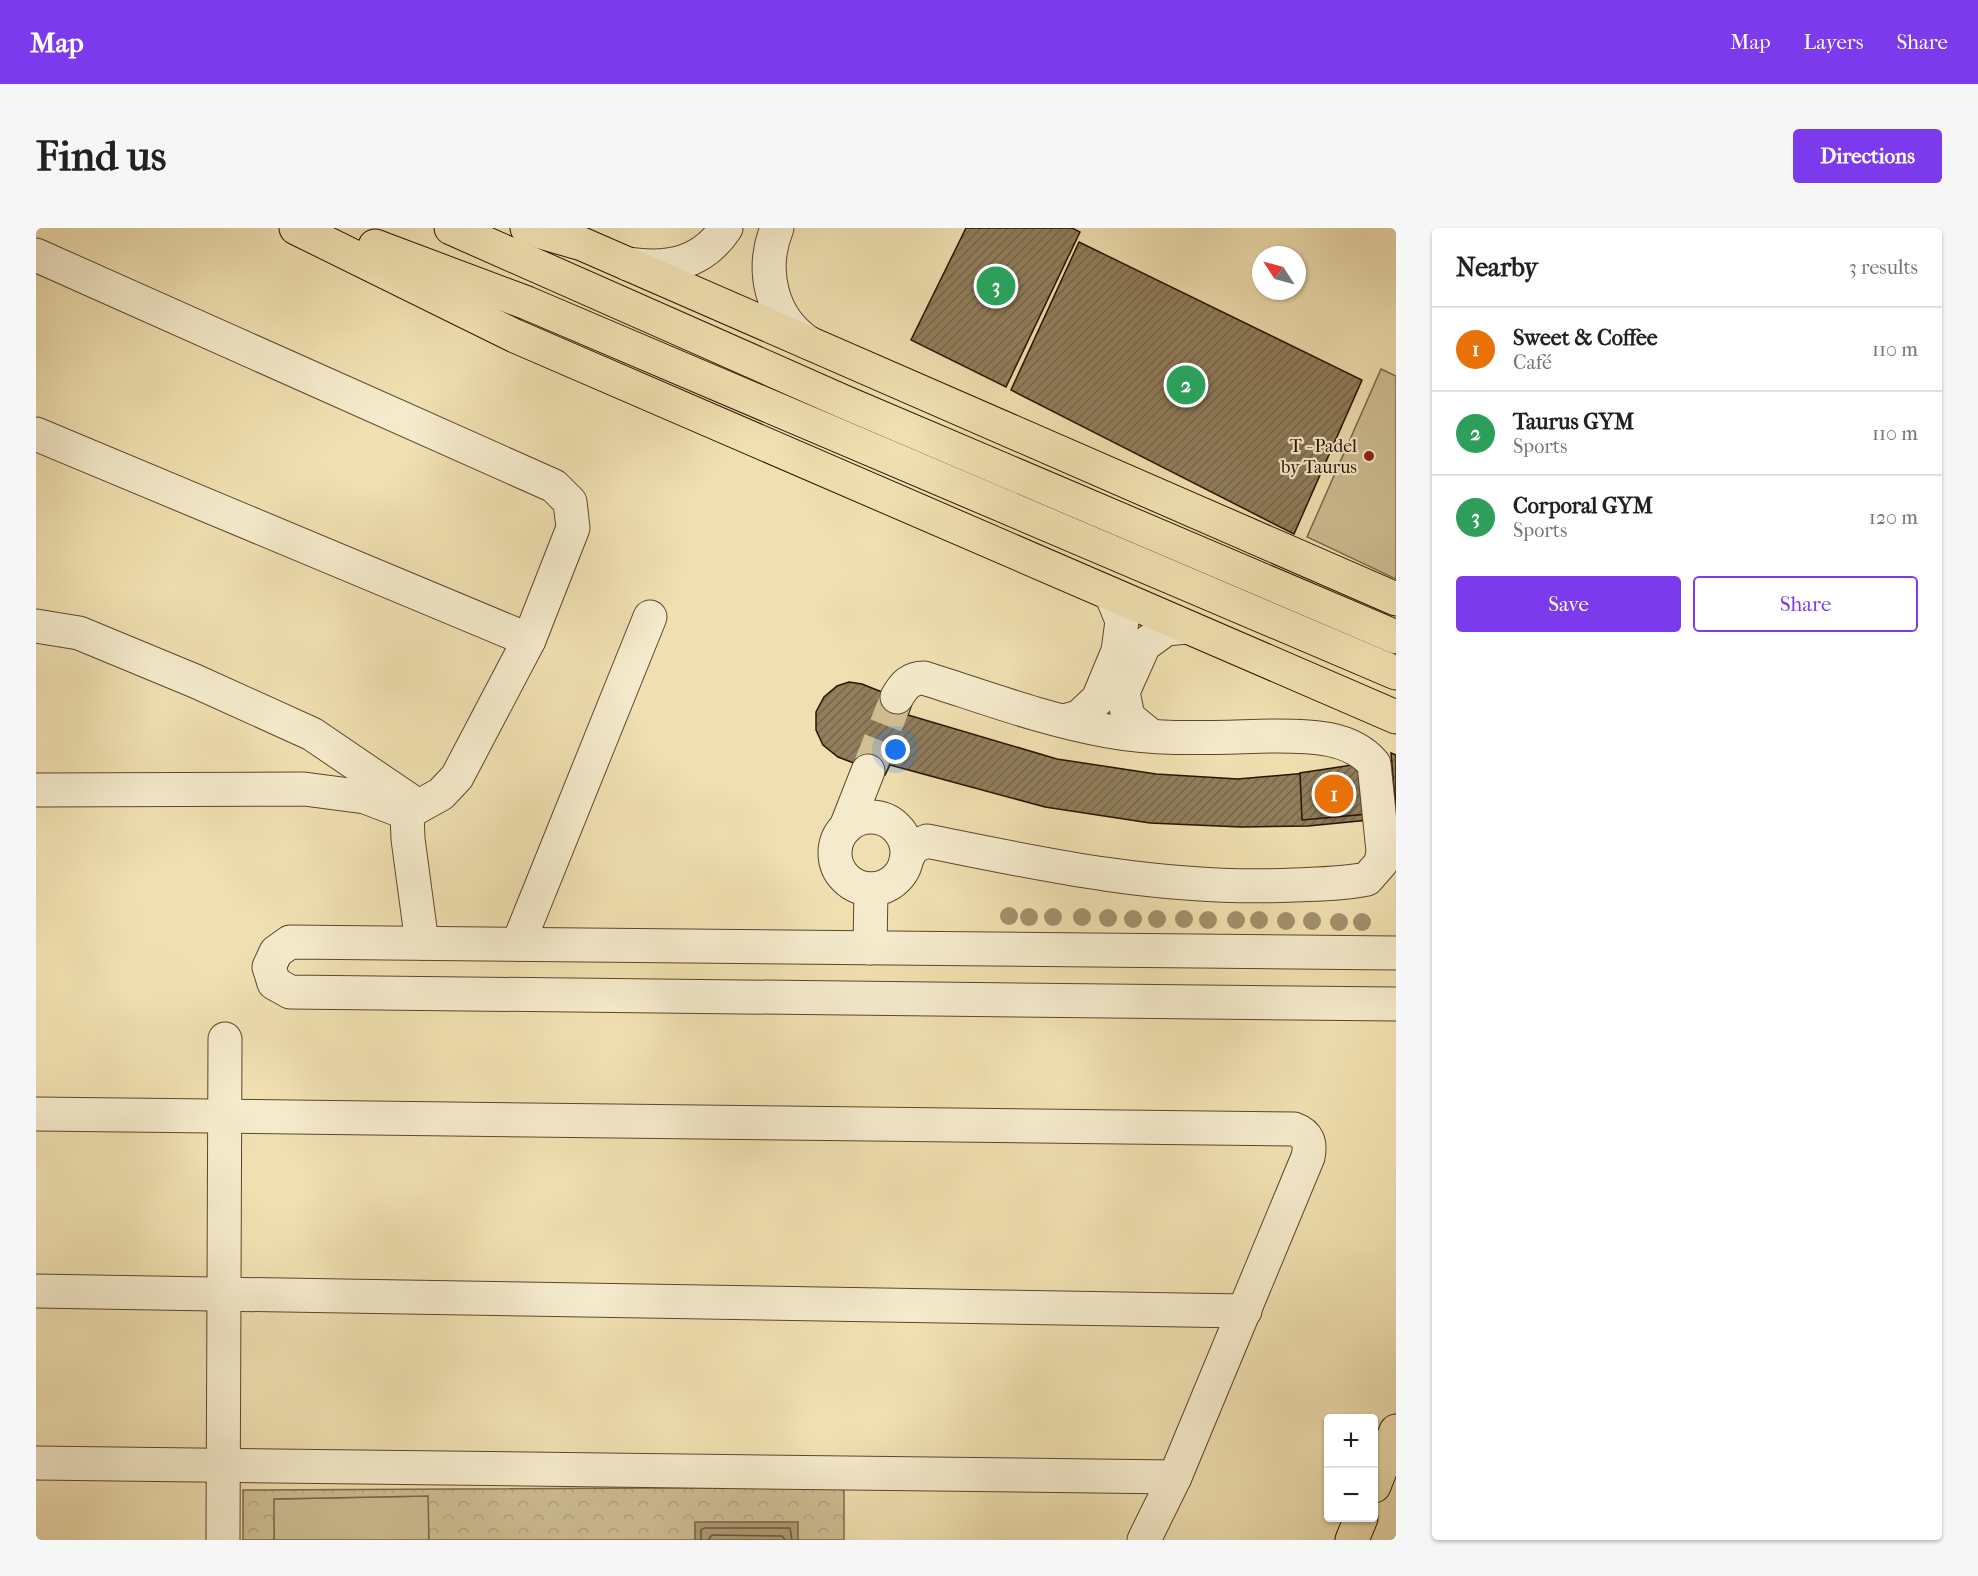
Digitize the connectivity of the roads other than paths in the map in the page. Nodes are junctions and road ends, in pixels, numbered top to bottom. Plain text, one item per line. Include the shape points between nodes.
1 (296, 228) edge
2 (326, 228) edge
3 (451, 228) edge
4 (527, 228) edge
5 (726, 228) edge
6 (777, 228) edge
7 (36, 255) edge
8 (624, 263) junction
9 (815, 347) junction
10 (36, 434) edge
11 (1111, 594) junction
12 (1396, 599) edge
13 (650, 617) dead end
14 (36, 626) edge
15 (1186, 627) junction
16 (1396, 637) edge
17 (529, 640) junction
18 (1396, 674) edge
19 (897, 697) tunnel mouth
20 (1396, 717) edge
21 (1064, 721) junction
22 (1150, 735) junction
23 (868, 771) tunnel mouth
24 (36, 789) edge
25 (413, 809) junction
26 (846, 827) junction
27 (906, 860) junction
28 (871, 889) junction
29 (422, 943) junction
30 (519, 944) junction
31 (870, 948) junction
32 (1396, 953) edge
33 (1396, 1004) edge
34 (225, 1039) dead end
35 (36, 1114) edge
36 (225, 1116) junction
37 (36, 1291) edge
38 (224, 1294) junction
39 (1245, 1311) junction
40 (1396, 1413) edge
41 (1393, 1439) edge
42 (36, 1462) edge
43 (223, 1465) junction
44 (1174, 1476) junction
45 (1378, 1476) edge
46 (223, 1540) edge
47 (1144, 1540) edge

1 - 11 main road via 514,336
2 - 18 main road via 527,303
3 - 16 main road via 842,401
4 - 8 main road via 582,244
5 - 8 street via 695,258 676,265 654,268
6 - 9 street via 770,287 776,308 791,329
7 - 17 street via 554,486 570,502 573,528
8 - 9 main road
9 - 12 main road
10 - 17 street
11 - 15 main road
11 - 21 street via 1122,621 1118,651 1098,699 1079,717
13 - 30 street
14 - 25 street via 78,633 312,734
15 - 20 main road
15 - 22 street via 1166,629 1144,645 1123,692 1128,717
17 - 25 street via 457,777 441,794
19 - 21 street via 909,682 924,678
21 - 22 street
22 - 27 street via 1309,736 1335,741 1362,753 1374,764 1376,774 1381,863 1367,879 1355,882 1240,888 1059,869 927,841 914,847
23 - 26 street
24 - 25 street via 313,790
25 - 29 street
26 - 27 street via 866,817 888,822 904,837
26 - 28 street via 835,849 838,867 848,881
27 - 28 street via 894,881
28 - 31 street
29 - 30 street
29 - 33 street via 290,942 271,958 270,975 281,989 290,992
30 - 31 street
31 - 32 street
34 - 36 street
35 - 36 street
36 - 38 street
36 - 39 street via 1294,1129 1306,1136 1308,1157
37 - 38 street
38 - 39 street
38 - 43 street
39 - 44 street
40 - 41 main road
41 - 45 main road
42 - 43 street
43 - 44 street
43 - 46 street
44 - 47 street

